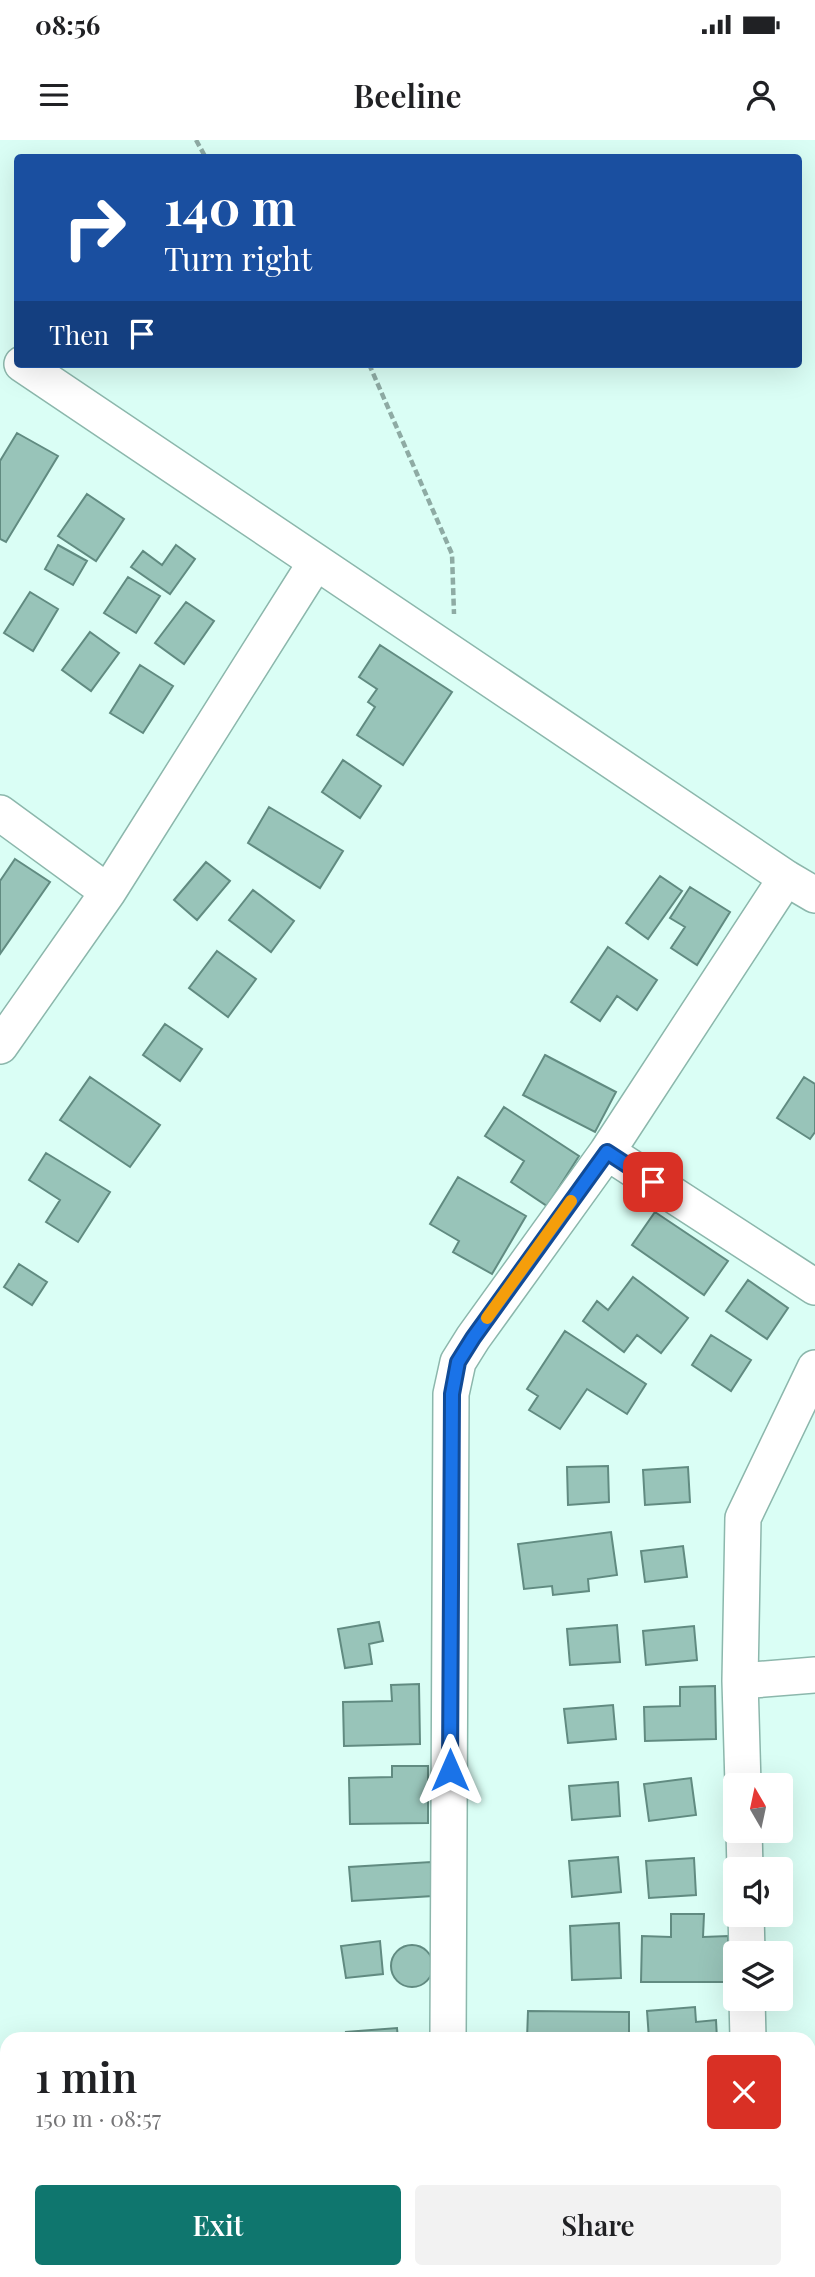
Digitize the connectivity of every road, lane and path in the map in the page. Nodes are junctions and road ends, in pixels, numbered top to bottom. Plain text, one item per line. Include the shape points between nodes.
1 (28, 368) edge
2 (371, 368) edge
3 (316, 562) junction
4 (455, 653) junction
5 (0, 813) edge
6 (801, 886) edge
7 (108, 892) junction
8 (0, 1046) edge
9 (607, 1152) junction
10 (815, 1287) edge
11 (815, 1368) edge
12 (815, 1675) edge
13 (740, 1682) junction
14 (743, 1773) edge
15 (747, 2011) edge
16 (448, 2032) edge
17 (748, 2032) edge

1 - 3 street
2 - 4 path via 452,554
3 - 4 street
3 - 7 street
4 - 6 street
5 - 7 street
6 - 9 street
7 - 8 street
9 - 10 street
9 - 16 street via 473,1338 458,1362 452,1394
11 - 13 street via 743,1518
12 - 13 street
13 - 14 street
15 - 17 street

